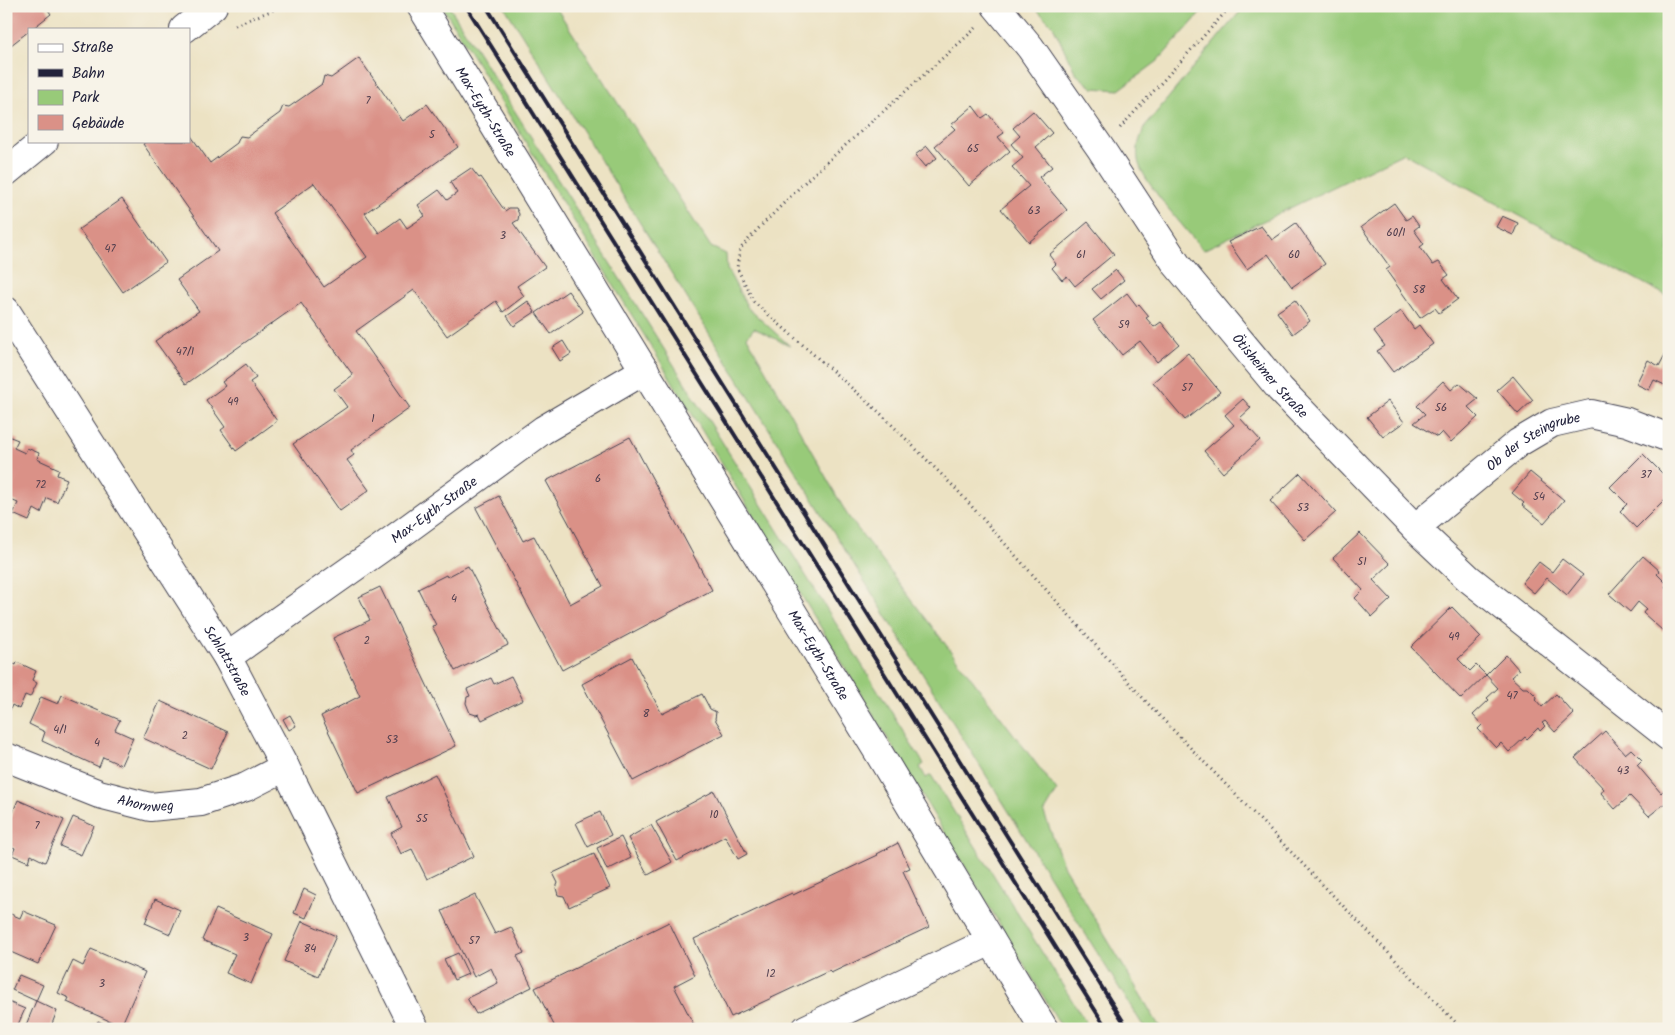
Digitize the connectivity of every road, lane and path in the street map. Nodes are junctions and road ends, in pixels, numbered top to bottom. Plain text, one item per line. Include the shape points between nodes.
1 (213, 6) edge
2 (421, 6) edge
3 (1231, 6) edge
4 (997, 7) edge
5 (185, 28) edge
6 (43, 142) edge
7 (1101, 149) junction
8 (6, 172) edge
9 (6, 311) edge
10 (645, 370) junction
11 (1669, 438) edge
12 (1415, 528) junction
13 (227, 657) junction
14 (1669, 737) edge
15 (6, 757) edge
16 (285, 767) junction
17 (991, 941) junction
18 (415, 1029) edge
19 (806, 1029) edge
20 (1044, 1029) edge
21 (1462, 1029) edge

1 - 5 street
2 - 10 street, Max-Eyth-Straße
3 - 7 path
4 - 7 street, Ötisheimer Straße via 1030,47
4 - 21 path via 756,230 740,249 737,268 754,302 872,406 957,490 1150,706
6 - 8 street
7 - 12 street, Ötisheimer Straße via 1177,266 1280,389
9 - 13 street, Schlattstraße
10 - 13 street, Max-Eyth-Straße via 543,430
10 - 17 street, Max-Eyth-Straße
11 - 12 street, Ob der Steingrube via 1627,422 1591,414 1552,423 1518,443
12 - 14 street, Ötisheimer Straße via 1468,578
13 - 16 street, Schlattstraße
15 - 16 street, Ahornweg via 99,794 150,806 201,802 246,787
16 - 18 street, Schlattstraße
17 - 19 street
17 - 20 street, Max-Eyth-Straße

